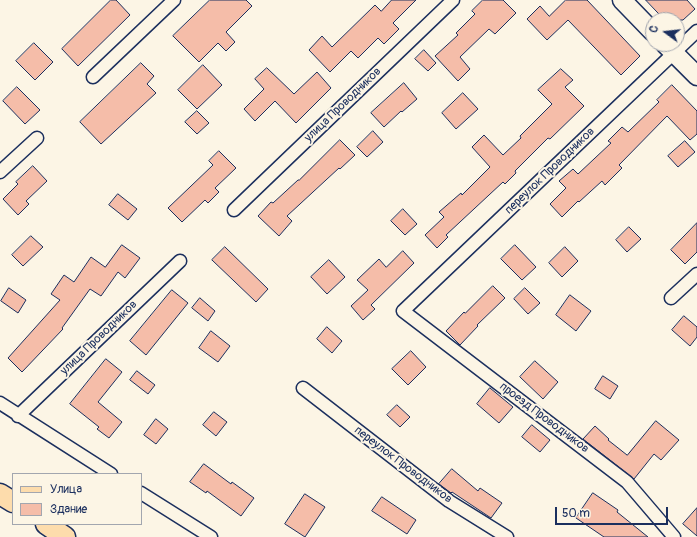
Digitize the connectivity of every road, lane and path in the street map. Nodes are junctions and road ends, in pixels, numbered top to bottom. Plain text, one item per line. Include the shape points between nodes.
1 (174, 0) edge
2 (453, 0) edge
3 (622, 0) edge
4 (645, 24) edge
5 (697, 31) edge
6 (685, 39) edge
7 (666, 52) edge
8 (672, 52) edge
9 (697, 76) edge
10 (93, 77) dead end
11 (37, 138) dead end
12 (0, 172) edge
13 (234, 210) dead end
14 (180, 261) dead end
15 (697, 274) edge
16 (671, 298) dead end
17 (403, 311) joint
18 (303, 388) dead end
19 (0, 403) edge
20 (18, 416) junction
21 (109, 473) edge
22 (0, 494) edge
23 (142, 494) edge
24 (12, 501) edge
25 (47, 525) edge
26 (65, 537) edge
27 (211, 537) edge
28 (507, 537) edge
29 (674, 537) edge

1 - 10 street
2 - 13 street, улица Проводников
3 - 4 main road
5 - 6 street, переулок Проводников
7 - 17 street, переулок Проводников
8 - 9 main road
11 - 12 street
14 - 20 street, улица Проводников
15 - 16 street
17 - 29 street, проезд Проводников via 627,482
18 - 28 street, переулок Проводников via 449,500
19 - 20 street
20 - 21 street
22 - 24 main road
23 - 27 street
25 - 26 main road

